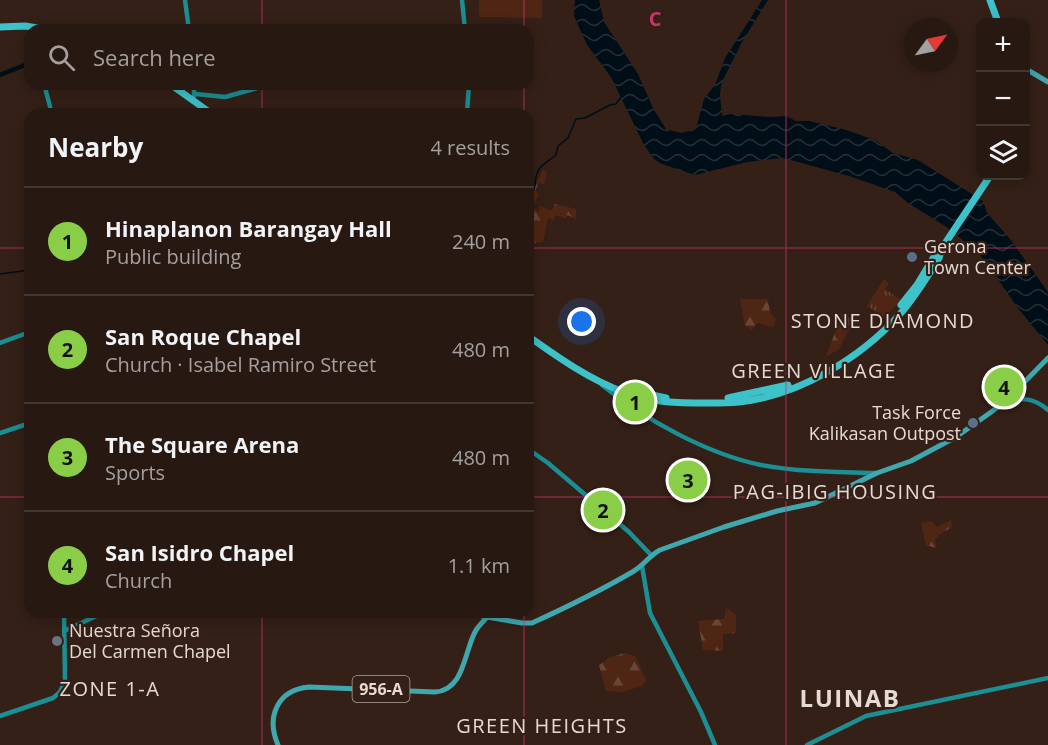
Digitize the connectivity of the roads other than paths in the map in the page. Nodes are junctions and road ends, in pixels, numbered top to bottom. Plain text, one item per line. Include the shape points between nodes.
1 (185, 0) edge
2 (462, 0) edge
3 (990, 0) edge
4 (997, 18) edge
5 (188, 24) edge
6 (464, 24) edge
7 (0, 28) edge
8 (24, 29) edge
9 (1030, 71) edge
10 (1048, 82) edge
11 (46, 90) edge
12 (181, 90) edge
13 (185, 90) edge
14 (194, 90) edge
15 (250, 90) edge
16 (469, 90) edge
17 (194, 97) junction
18 (50, 108) edge
19 (206, 108) edge
20 (210, 108) edge
21 (467, 108) edge
22 (987, 180) edge
23 (941, 250) junction
24 (24, 334) edge
25 (534, 340) edge
26 (0, 343) edge
27 (1048, 358) edge
28 (594, 379) junction
29 (625, 393) junction
30 (622, 401) junction
31 (1005, 402) junction
32 (1048, 410) edge
33 (24, 425) edge
34 (0, 433) edge
35 (534, 453) edge
36 (878, 473) junction
37 (651, 555) junction
38 (642, 566) junction
39 (64, 618) edge
40 (92, 618) edge
41 (487, 618) edge
42 (494, 618) edge
43 (64, 631) junction
44 (1048, 678) edge
45 (0, 716) edge
46 (278, 745) edge
47 (715, 745) edge
48 (807, 745) edge

1 - 5 street
2 - 6 street
3 - 4 highway
7 - 8 highway
9 - 10 main road
11 - 18 street
12 - 17 highway
13 - 17 highway
14 - 17 street
15 - 17 street via 225,97
16 - 21 street
17 - 19 highway
17 - 20 highway
22 - 23 highway
23 - 28 highway via 879,328 846,356 797,382 737,398 692,400 656,397
23 - 29 highway via 900,313 872,340 798,386 737,403 657,402
24 - 26 street
25 - 28 highway
27 - 31 main road
28 - 29 highway
28 - 30 street
29 - 30 highway
30 - 36 street via 667,429 745,461 815,471
31 - 32 street via 1032,399
31 - 36 main road via 956,437
33 - 34 street
35 - 37 street
36 - 37 main road via 815,503 718,529
37 - 38 main road
38 - 42 main road via 532,622
38 - 47 street via 650,613
39 - 43 street
40 - 43 street
41 - 46 main road, 956-A via 476,631 457,679 449,688 435,692 300,688 284,697 275,710 272,729
43 - 45 street via 65,681 60,692
44 - 48 street via 866,716

